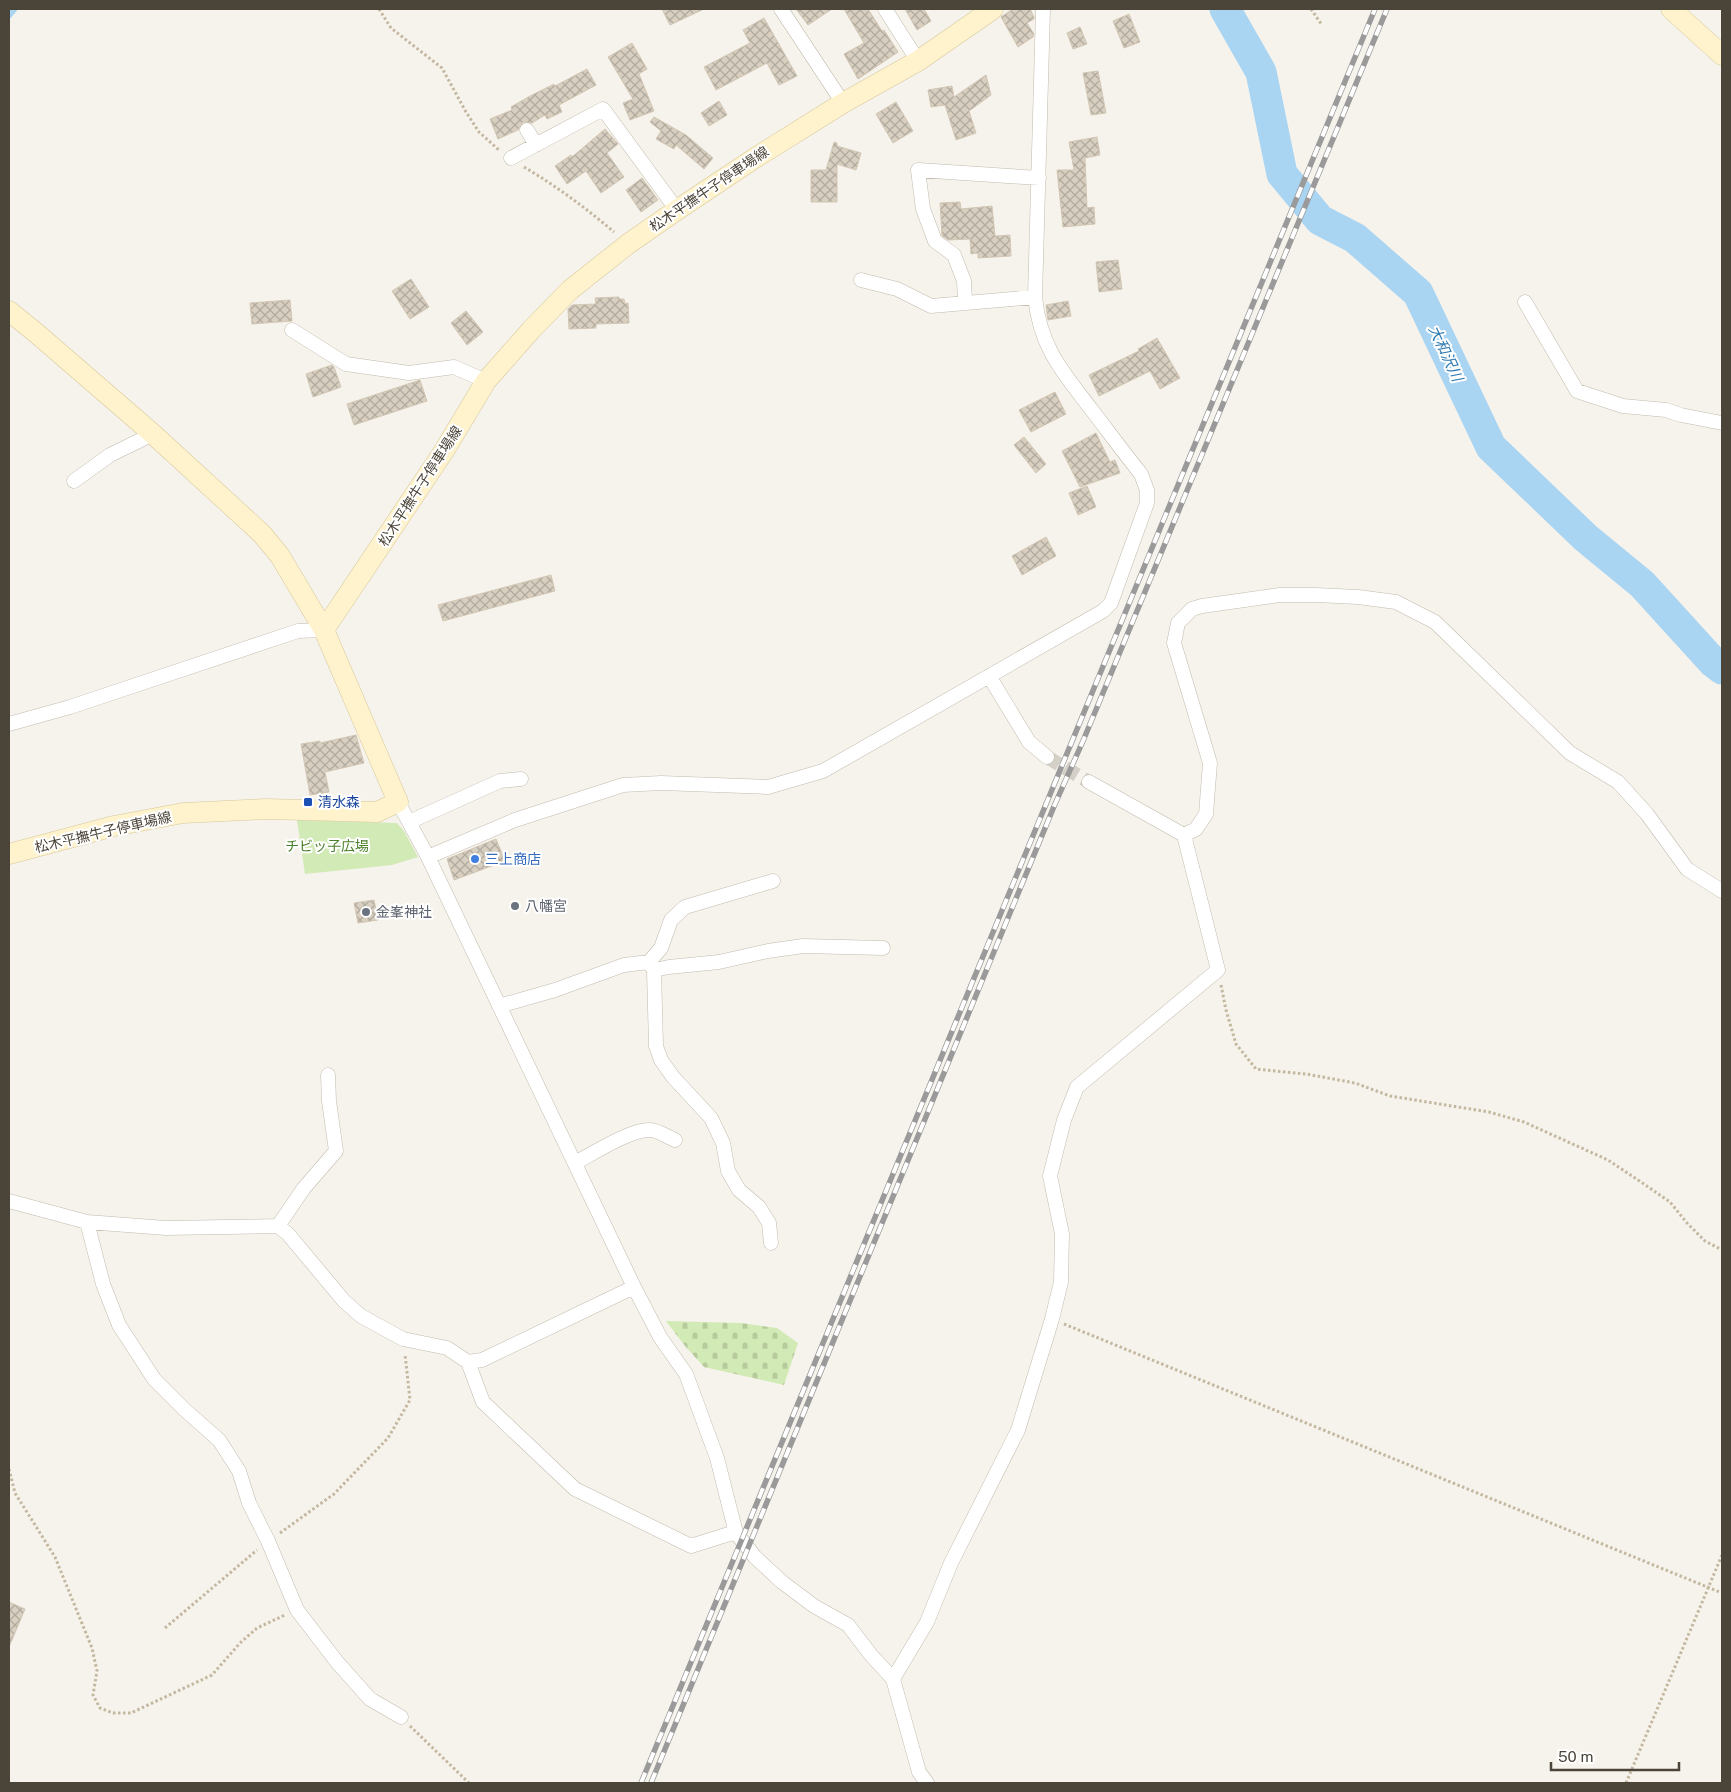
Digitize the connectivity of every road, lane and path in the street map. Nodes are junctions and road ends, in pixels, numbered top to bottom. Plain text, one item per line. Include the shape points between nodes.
1 (379, 9) edge
2 (781, 9) edge
3 (885, 9) edge
4 (993, 9) edge
5 (1043, 9) edge
6 (1311, 9) edge
7 (1671, 9) edge
8 (1322, 25) dead end
9 (1722, 55) edge
10 (918, 61) junction
11 (843, 103) junction
12 (527, 130) dead end
13 (536, 145) junction
14 (511, 158) junction
15 (1038, 178) junction
16 (677, 210) junction
17 (628, 244) junction
18 (861, 280) dead end
19 (1035, 297) junction
20 (965, 302) junction
21 (1525, 302) dead end
22 (9, 312) edge
23 (292, 330) dead end
24 (486, 381) junction
25 (1722, 423) edge
26 (153, 434) junction
27 (74, 481) dead end
28 (324, 630) junction
29 (989, 676) junction
30 (9, 724) edge
31 (1047, 757) tunnel mouth
32 (521, 779) dead end
33 (1089, 782) tunnel mouth
34 (398, 802) junction
35 (409, 822) junction
36 (1184, 835) junction
37 (9, 854) edge
38 (428, 857) junction
39 (773, 881) dead end
40 (1722, 891) edge
41 (883, 948) dead end
42 (652, 966) junction
43 (1218, 970) junction
44 (499, 1006) junction
45 (328, 1075) dead end
46 (675, 1140) dead end
47 (575, 1164) junction
48 (9, 1201) edge
49 (87, 1222) junction
50 (278, 1226) junction
51 (771, 1243) dead end
52 (1722, 1250) edge
53 (634, 1287) junction
54 (1052, 1319) junction
55 (403, 1339) junction
56 (468, 1362) junction
57 (9, 1470) edge
58 (736, 1534) junction
59 (268, 1541) junction
60 (1722, 1556) edge
61 (1709, 1588) junction
62 (1722, 1593) edge
63 (297, 1610) junction
64 (165, 1628) dead end
65 (893, 1679) junction
66 (401, 1717) joint
67 (469, 1783) edge
68 (928, 1783) edge
69 (1626, 1783) edge

1 - 14 path via 391,28 442,68 479,132
2 - 11 street
3 - 10 street
4 - 10 main road, 松木平撫牛子停車場線
5 - 15 street
6 - 8 path
7 - 9 main road
10 - 11 main road, 松木平撫牛子停車場線
11 - 16 main road, 松木平撫牛子停車場線
12 - 13 street
13 - 14 street
13 - 16 street via 603,109
14 - 17 path via 591,212
15 - 19 street
15 - 20 street via 918,170 923,209 935,241 954,255 964,281
16 - 17 main road, 松木平撫牛子停車場線
17 - 24 main road, 松木平撫牛子停車場線 via 570,290
18 - 20 street via 897,289 932,306
19 - 20 street
19 - 29 street via 1046,344 1058,366 1141,474 1146,503 1111,603 1103,611
21 - 25 street via 1577,391 1623,406 1666,410
22 - 26 main road
23 - 24 street via 346,364 409,373 454,367
24 - 28 main road, 松木平撫牛子停車場線 via 444,451
26 - 27 street via 110,455
26 - 28 main road via 262,534 280,556
28 - 30 street via 298,631 70,707
28 - 34 main road
29 - 31 street via 1028,742
29 - 38 street via 823,771 768,788 623,785 515,820
32 - 35 street via 500,781
33 - 36 street
34 - 35 street
34 - 37 main road, 松木平撫牛子停車場線 via 377,812 267,809 183,813 114,826
35 - 38 street
36 - 40 street via 1196,829 1206,814 1210,763 1174,643 1178,623 1192,610 1202,606 1280,595 1358,597 1396,602 1435,622 1570,753 1618,782 1647,814 1687,869
36 - 43 street
38 - 44 street
39 - 42 street via 686,907 671,920
41 - 42 street via 803,946 719,962
42 - 44 street via 624,965
42 - 51 street via 656,1046 661,1060 711,1118 723,1143 728,1170 739,1190 759,1207 769,1223
43 - 52 path via 1236,1044 1256,1069 1355,1083 1390,1096 1489,1112 1524,1122 1608,1160 1670,1202 1704,1241
43 - 54 street via 1077,1087 1064,1120 1050,1176 1062,1234 1061,1282
44 - 47 street
45 - 50 street via 336,1151 304,1188
46 - 47 street via 651,1129 606,1146
47 - 53 street
48 - 49 street
49 - 50 street via 166,1228
49 - 59 street via 103,1284 119,1325 154,1379 219,1440 239,1471 249,1503
50 - 55 street via 344,1301 361,1316
53 - 56 street via 482,1360
53 - 58 street via 660,1336 686,1374 717,1458
54 - 61 path
54 - 65 street via 1018,1430 952,1563 927,1622
55 - 56 street via 447,1348
55 - 59 path via 410,1400 388,1438 334,1494
56 - 58 street via 483,1402 575,1490 691,1546
57 - 63 path via 15,1493 55,1557 92,1648 96,1671 93,1695 100,1708 113,1714 131,1713 212,1675 257,1628
58 - 65 street via 782,1582 814,1606 848,1625
59 - 63 street
59 - 64 path
60 - 61 path
61 - 62 path
61 - 69 path
63 - 66 street via 370,1699
65 - 68 street via 919,1772
66 - 67 path

